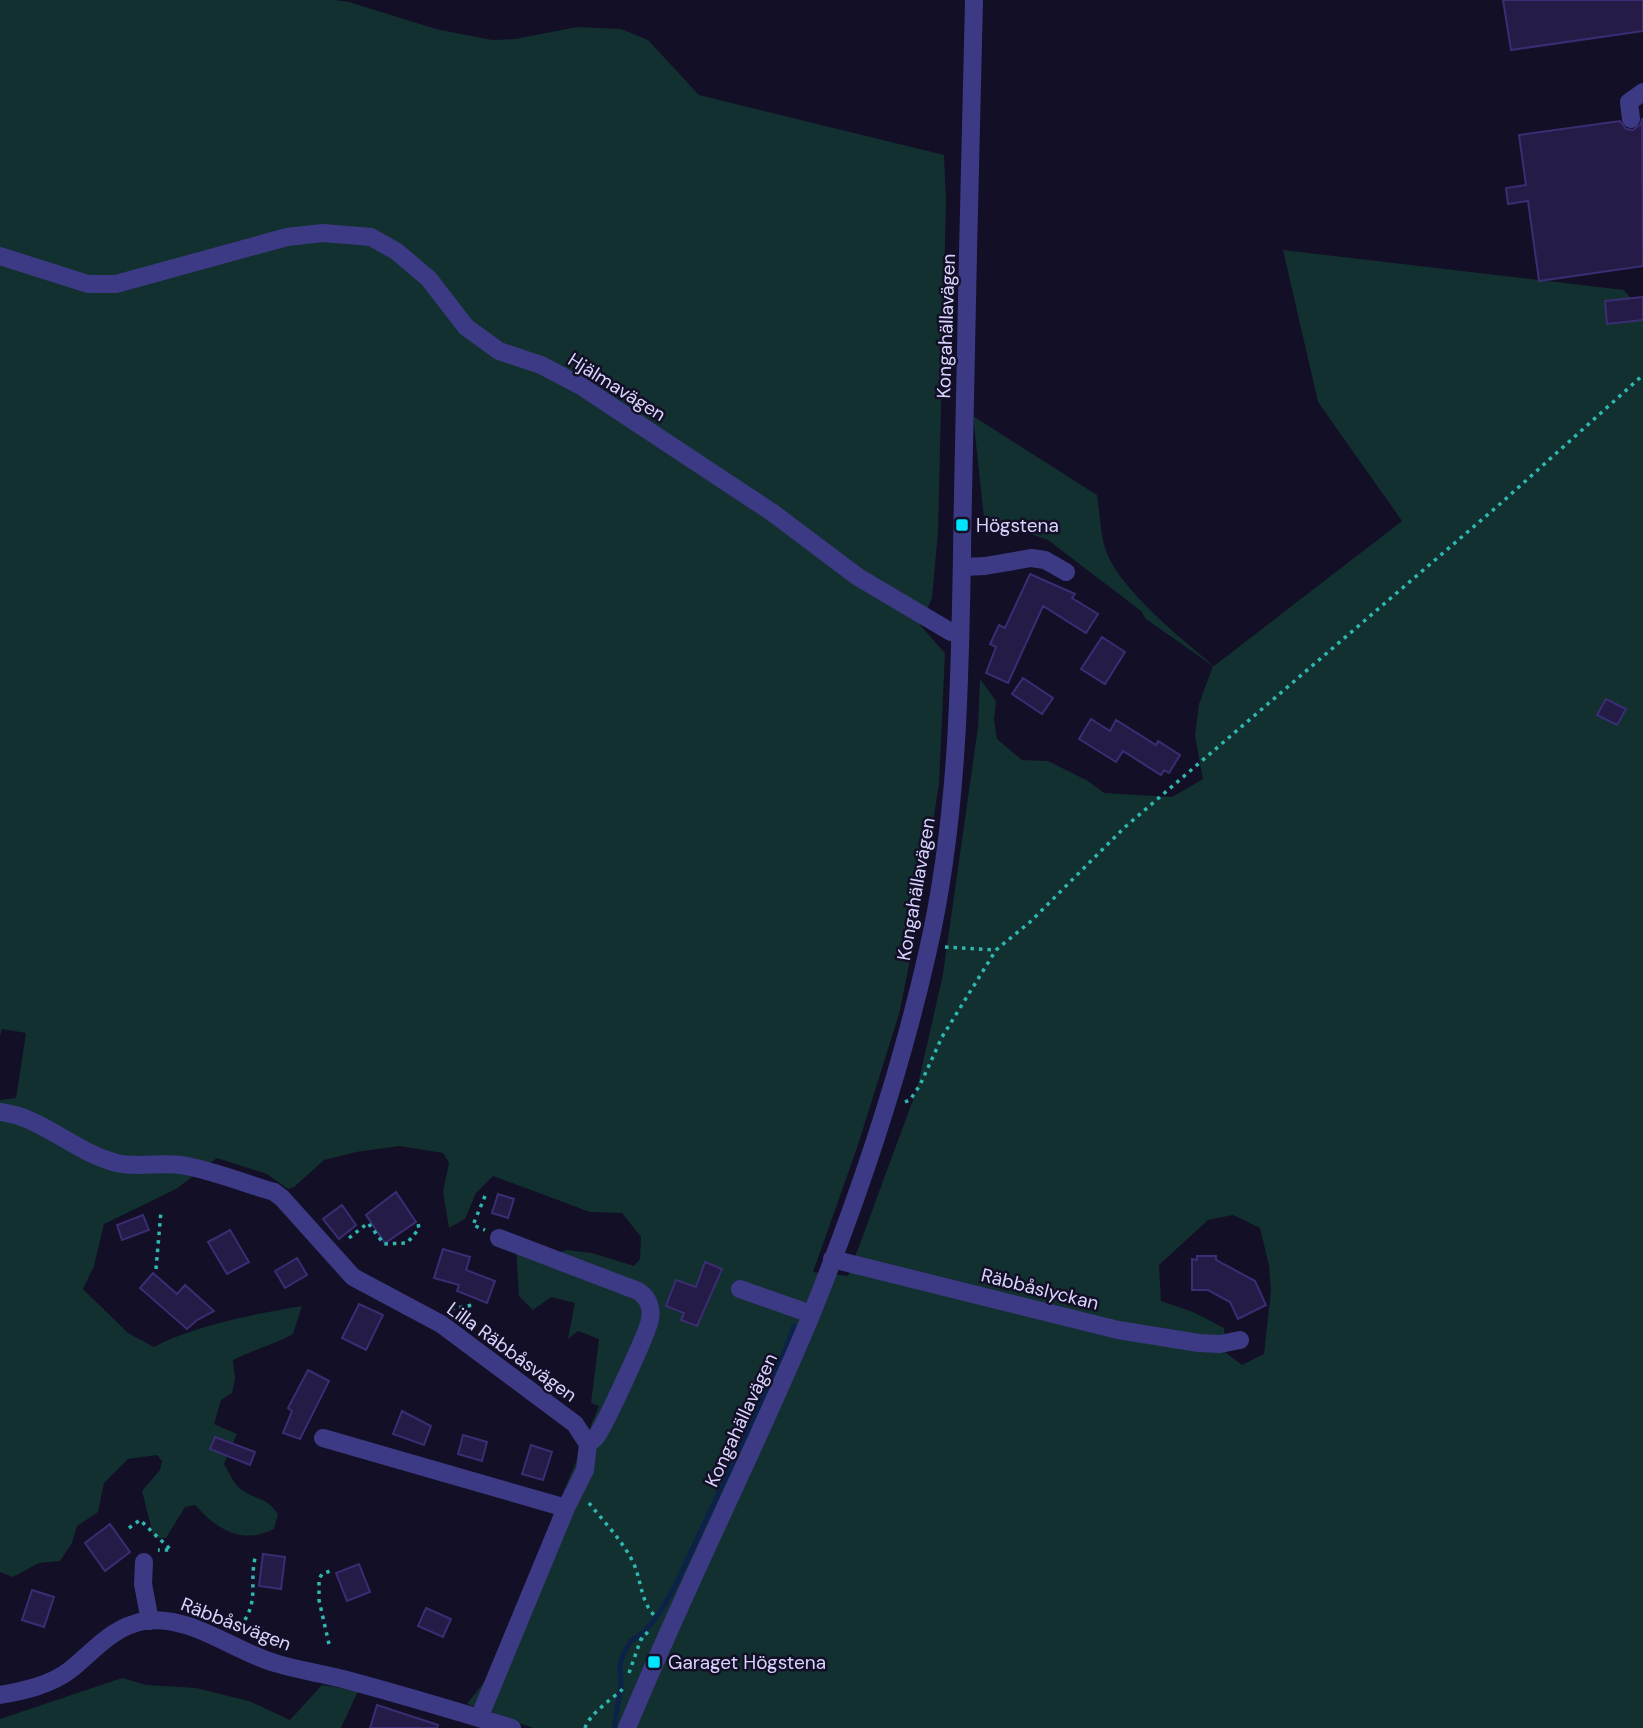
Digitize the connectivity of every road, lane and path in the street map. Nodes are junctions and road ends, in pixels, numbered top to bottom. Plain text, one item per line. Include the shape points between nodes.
1 (974, 0) edge
2 (1643, 92) edge
3 (1631, 119) dead end
4 (0, 256) edge
5 (1643, 375) edge
6 (962, 566) junction
7 (1066, 572) dead end
8 (960, 632) junction
9 (929, 945) junction
10 (996, 950) junction
11 (887, 1102) junction
12 (0, 1112) edge
13 (485, 1196) dead end
14 (161, 1211) dead end
15 (418, 1223) dead end
16 (349, 1238) dead end
17 (499, 1238) joint
18 (832, 1259) junction
19 (156, 1269) dead end
20 (740, 1289) dead end
21 (811, 1314) junction
22 (1240, 1340) dead end
23 (323, 1438) dead end
24 (588, 1444) junction
25 (577, 1487) junction
26 (566, 1508) junction
27 (130, 1528) dead end
28 (255, 1558) dead end
29 (144, 1562) joint
30 (333, 1570) dead end
31 (653, 1615) dead end
32 (150, 1621) junction
33 (240, 1627) dead end
34 (641, 1639) dead end
35 (329, 1644) dead end
36 (629, 1672) dead end
37 (628, 1685) dead end
38 (0, 1695) edge
39 (479, 1718) junction
40 (512, 1728) edge
41 (585, 1728) edge
42 (627, 1728) edge

1 - 6 street, Kongahällavägen
2 - 3 street via 1629,102
4 - 8 street, Hjälmavägen via 88,284 116,284 288,237 323,233 371,237 429,279 466,327 499,351 541,365 581,386 773,513 858,578 951,632
5 - 10 path via 1125,827
6 - 7 street via 1031,558
6 - 8 street, Kongahällavägen
8 - 9 street, Kongahällavägen via 948,839
9 - 10 path
9 - 11 street, Kongahällavägen
10 - 11 path via 942,1037 910,1100
11 - 18 street, Kongahällavägen
12 - 24 street, Lilla Räbbåsvägen via 28,1119 120,1164 178,1165 274,1192 353,1277 441,1324 575,1424
13 - 17 path via 474,1225
14 - 19 path
15 - 16 path via 419,1229 407,1243 384,1244 368,1223
17 - 24 street via 638,1291 648,1300 651,1320 644,1337 607,1418
18 - 21 street, Kongahällavägen
18 - 22 street, Räbbåslyckan via 1118,1330 1199,1343
20 - 21 street
21 - 42 street, Kongahällavägen
23 - 26 street
24 - 25 street via 585,1470
25 - 26 street
25 - 31 path via 628,1552
26 - 39 street
27 - 29 path via 140,1520 171,1549 154,1550
28 - 33 path via 253,1602
29 - 32 street
30 - 35 path via 318,1579
32 - 38 street, Räbbåsvägen via 106,1637 50,1682
32 - 39 street, Räbbåsvägen via 164,1619 272,1663
34 - 36 path
37 - 41 path via 589,1718
39 - 40 street, Räbbåsvägen

